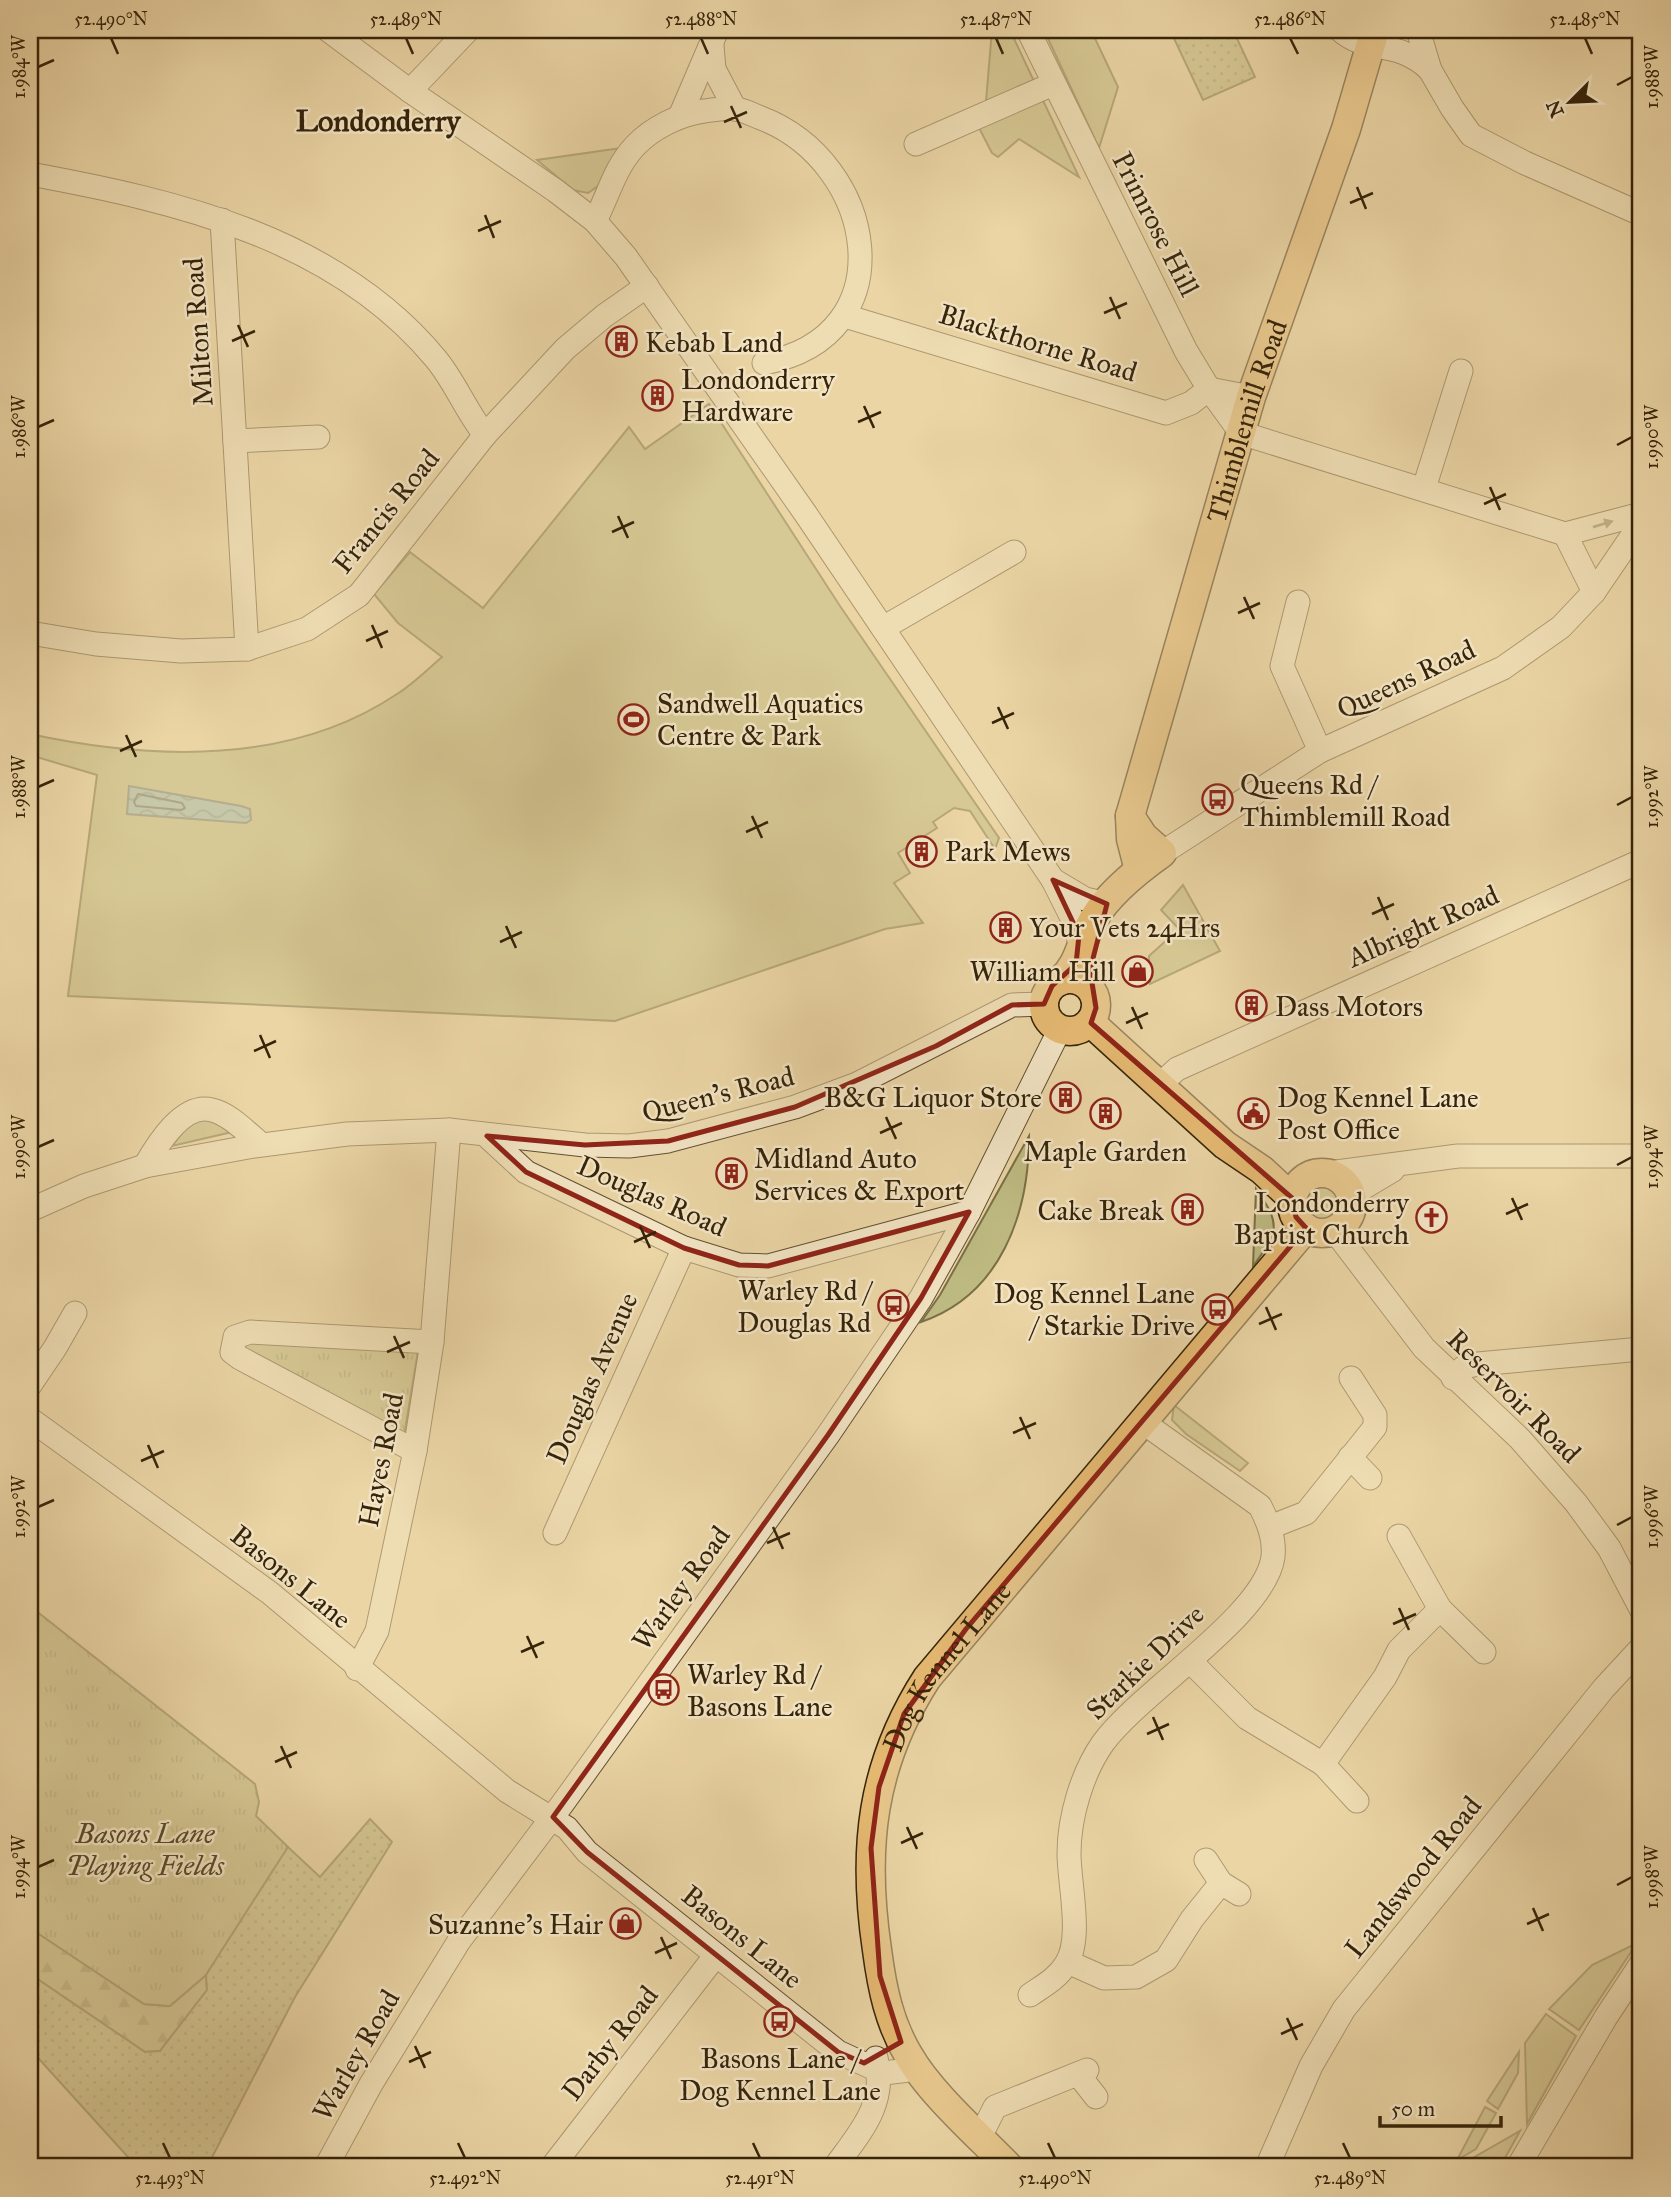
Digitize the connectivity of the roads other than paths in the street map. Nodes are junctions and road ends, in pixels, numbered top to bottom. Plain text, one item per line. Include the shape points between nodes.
1 (328, 30) edge
2 (468, 30) edge
3 (1028, 30) edge
4 (1340, 30) edge
5 (1421, 31) edge
6 (708, 35) edge
7 (1373, 37) edge
8 (1405, 51) junction
9 (1430, 70) junction
10 (1053, 84) junction
11 (410, 91) junction
12 (736, 109) junction
13 (681, 114) junction
14 (916, 144) dead end
15 (30, 174) edge
16 (1641, 214) edge
17 (222, 220) junction
18 (595, 221) junction
19 (647, 286) junction
20 (845, 316) junction
21 (764, 363) dead end
22 (1461, 371) dead end
23 (1209, 389) junction
24 (1251, 397) junction
25 (1241, 433) junction
26 (485, 435) junction
27 (318, 437) dead end
28 (235, 441) junction
29 (1424, 488) junction
30 (1641, 514) edge
31 (1641, 523) edge
32 (1565, 534) junction
33 (1014, 552) dead end
34 (1594, 592) junction
35 (1298, 602) dead end
36 (883, 628) junction
37 (30, 633) edge
38 (247, 649) junction
39 (1320, 751) junction
40 (1130, 816) junction
41 (1162, 853) junction
42 (1641, 861) edge
43 (1139, 870) junction
44 (1053, 880) junction
45 (1107, 904) junction
46 (1081, 948) junction
47 (1089, 988) junction
48 (1052, 993) junction
49 (1090, 1022) junction
50 (1060, 1029) junction
51 (1158, 1086) junction
52 (449, 1130) junction
53 (487, 1136) junction
54 (261, 1144) junction
55 (1641, 1156) edge
56 (1405, 1163) junction
57 (145, 1166) junction
58 (1262, 1170) junction
59 (1326, 1173) junction
60 (1351, 1195) junction
61 (1292, 1198) junction
62 (30, 1210) edge
63 (969, 1212) junction
64 (1306, 1228) junction
65 (1334, 1230) junction
66 (684, 1248) junction
67 (75, 1313) dead end
68 (432, 1342) junction
69 (1641, 1349) edge
70 (1351, 1378) dead end
71 (1453, 1378) junction
72 (30, 1385) edge
73 (30, 1419) edge
74 (1144, 1423) junction
75 (415, 1451) junction
76 (1350, 1457) junction
77 (1370, 1478) dead end
78 (1270, 1527) junction
79 (555, 1533) dead end
80 (1399, 1536) dead end
81 (1440, 1609) junction
82 (1641, 1609) edge
83 (1641, 1648) edge
84 (1484, 1652) dead end
85 (1191, 1662) junction
86 (357, 1669) junction
87 (1323, 1764) junction
88 (1357, 1801) dead end
89 (547, 1824) junction
90 (1206, 1860) dead end
91 (716, 1955) junction
92 (1068, 1962) junction
93 (1641, 1964) edge
94 (1030, 1995) dead end
95 (901, 2042) junction
96 (873, 2063) junction
97 (917, 2069) junction
98 (1096, 2097) dead end
99 (980, 2137) junction
100 (326, 2167) edge
101 (552, 2167) edge
102 (835, 2167) edge
103 (1009, 2167) edge
104 (1267, 2167) edge
105 (1518, 2167) edge

1 - 11 street
2 - 11 street
3 - 10 street, Primrose Hill
4 - 7 street via 1357,42
5 - 8 street
5 - 9 street
6 - 12 street via 714,69
6 - 13 street
7 - 8 street
7 - 24 main road, Thimblemill Road via 1346,129
8 - 9 street
9 - 16 street via 1471,135 1522,173
10 - 14 street
10 - 23 street, Primrose Hill
11 - 18 street
12 - 13 street
12 - 20 street via 783,127 823,160 839,181 859,229 858,287
13 - 18 street via 636,145 619,168
15 - 17 street via 173,204
17 - 26 street via 283,243 390,312 436,360
17 - 28 street, Milton Road
18 - 19 street
19 - 26 street, Francis Road via 565,349
19 - 36 street
20 - 21 street via 826,336 801,351
20 - 23 street, Blackthorne Road via 1166,412 1191,403
22 - 29 street
23 - 24 street
23 - 25 street
24 - 25 main road, Thimblemill Road
25 - 29 street
25 - 40 main road, Thimblemill Road
26 - 38 street, Francis Road via 359,596 307,629
27 - 28 street, Milton Road
28 - 38 street, Milton Road
29 - 32 street
32 -> 30 street
31 - 34 street, Queens Road
32 - 34 street
33 - 36 street
34 - 39 street, Queens Road via 1561,627 1503,668
35 - 39 street via 1282,666
36 - 44 street
37 - 38 street, Francis Road via 181,651
39 - 41 street, Queens Road
40 - 41 main road
40 - 43 main road, Thimblemill Road
41 - 43 main road
42 - 51 street, Albright Road via 1177,1069
43 - 45 main road
44 - 45 street via 1085,899
44 - 46 street via 1075,924
45 - 46 main road via 1093,919
45 - 47 main road
46 - 48 main road via 1076,964
47 - 48 main road via 1081,981
47 - 49 main road via 1096,1008
48 - 50 main road via 1049,1022
48 - 53 street, Queen's Road via 1012,1005 857,1084 718,1130 629,1146
49 - 50 main road via 1076,1031
49 - 51 main road
50 - 63 street, Warley Road
51 - 58 main road via 1225,1145
52 - 53 street, Queen's Road
52 - 54 street, Queen's Road via 347,1134
52 - 68 street, Hayes Road
53 - 66 street, Douglas Road via 526,1172
54 - 57 street, Queen's Road
54 - 57 street via 213,1110 197,1110 184,1116
55 - 56 street via 1458,1156
56 - 59 street
56 - 60 street
57 - 62 street, Queen's Road
58 - 59 main road
58 - 61 main road
59 - 60 main road via 1346,1184
59 - 61 main road via 1304,1180
60 - 65 main road via 1349,1216
61 - 64 main road via 1296,1217
63 - 66 street, Douglas Road via 768,1266 739,1265
63 - 89 street, Warley Road via 921,1298 828,1435
64 - 65 main road via 1321,1233
64 - 74 main road, Dog Kennel Lane
65 - 71 street, Reservoir Road via 1424,1348
66 - 79 street, Douglas Avenue
67 - 72 street
68 - 75 street, Hayes Road
68 - 75 street via 250,1332 235,1337 232,1344 232,1352 240,1358
69 - 71 street via 1471,1365
70 - 76 street via 1375,1415 1375,1427
71 - 82 street, Reservoir Road via 1520,1439 1576,1503 1609,1548
73 - 86 street, Basons Lane via 270,1593
74 - 78 street via 1260,1506
74 - 95 main road, Dog Kennel Lane via 966,1629 904,1714 879,1787 871,1848 871,1913 880,1976
75 - 86 street, Hayes Road via 377,1631
76 - 77 street
76 - 78 street via 1306,1513
78 - 85 street, Starkie Drive via 1273,1555 1267,1576 1247,1604
80 - 81 street
81 - 84 street
81 - 87 street via 1399,1650
83 - 104 street, Landswood Road via 1344,2009 1311,2066
85 - 87 street via 1247,1718
85 - 92 street, Starkie Drive via 1138,1704 1102,1744 1082,1784 1069,1853 1075,1921
86 - 89 street, Basons Lane
87 - 88 street
89 - 91 street, Basons Lane via 556,1842 587,1852
89 - 100 street, Warley Road via 460,1941 371,2084
90 - 92 street via 1230,1889 1192,1919 1166,1960 1136,1977 1104,1978
91 - 96 street, Basons Lane via 838,2052
91 - 101 street, Darby Road
92 - 94 street
93 - 105 street
95 - 96 street
95 - 97 main road, Dog Kennel Lane
96 - 97 street, Basons Lane via 892,2073
96 - 102 street via 881,2082 878,2099
97 - 99 main road, Dog Kennel Lane
98 - 99 street via 1083,2072 995,2107
99 - 103 main road, Dog Kennel Lane

